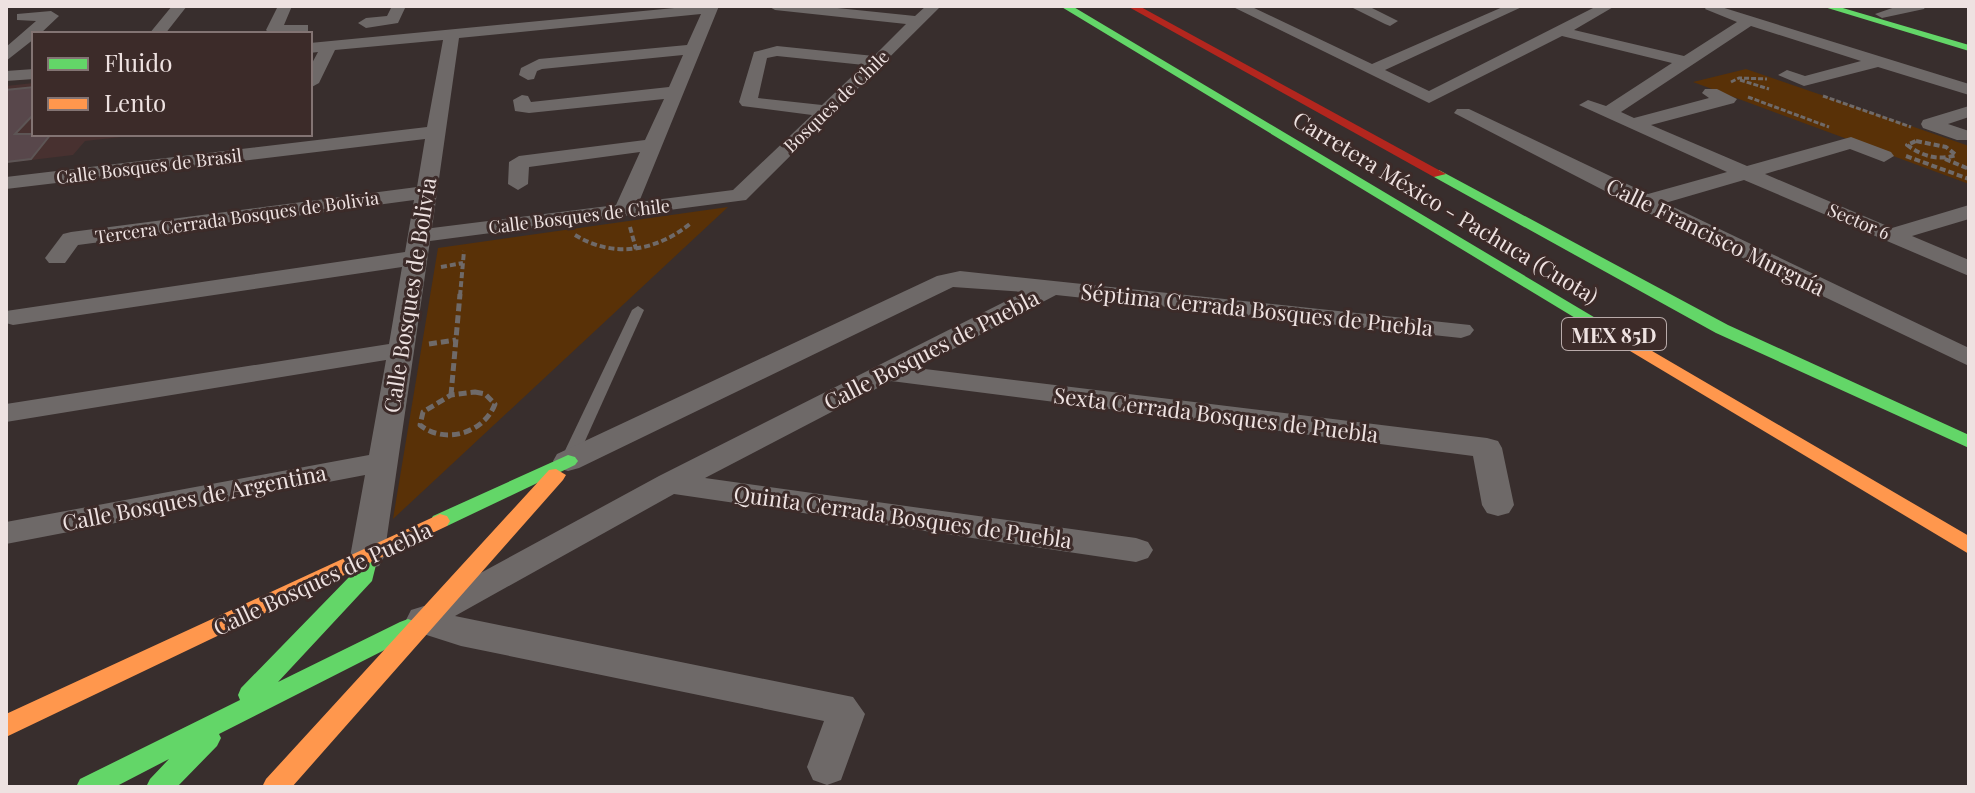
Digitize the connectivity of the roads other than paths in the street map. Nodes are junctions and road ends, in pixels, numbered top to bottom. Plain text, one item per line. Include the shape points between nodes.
1 (180, 6) edge
2 (285, 6) edge
3 (399, 6) edge
4 (775, 6) edge
5 (934, 6) edge
6 (1065, 6) edge
7 (1132, 6) edge
8 (1238, 6) edge
9 (1356, 6) edge
10 (1517, 6) edge
11 (1608, 6) edge
12 (1826, 6) edge
13 (1853, 6) edge
14 (1919, 6) edge
15 (711, 8) edge
16 (1712, 9) dead end
17 (1882, 14) junction
18 (22, 17) dead end
19 (918, 21) junction
20 (1390, 21) dead end
21 (1749, 21) junction
22 (366, 23) dead end
23 (303, 28) dead end
24 (1560, 31) junction
25 (32, 32) edge
26 (32, 32) edge
27 (159, 32) edge
28 (452, 34) junction
29 (1969, 39) edge
30 (329, 46) junction
31 (312, 48) edge
32 (1969, 48) edge
33 (693, 49) junction
34 (6, 56) edge
35 (877, 61) junction
36 (1684, 61) junction
37 (1878, 61) junction
38 (1372, 70) junction
39 (32, 74) edge
40 (528, 75) dead end
41 (1787, 75) dead end
42 (6, 76) edge
43 (312, 79) edge
44 (1969, 90) edge
45 (675, 92) junction
46 (1635, 95) junction
47 (1720, 96) road end
48 (522, 100) dead end
49 (825, 111) junction
50 (1969, 111) edge
51 (1680, 112) junction
52 (1463, 113) dead end
53 (1634, 124) junction
54 (436, 132) junction
55 (1964, 136) dead end
56 (280, 142) edge
57 (652, 145) junction
58 (1884, 156) dead end
59 (1749, 173) junction
60 (6, 183) edge
61 (518, 184) dead end
62 (426, 192) junction
63 (739, 196) joint
64 (1644, 202) junction
65 (625, 210) junction
66 (1969, 212) edge
67 (1892, 235) junction
68 (417, 247) junction
69 (57, 258) dead end
70 (1969, 269) edge
71 (1053, 287) junction
72 (638, 310) dead end
73 (16, 313) edge
74 (1461, 330) dead end
75 (400, 350) junction
76 (1969, 358) edge
77 (886, 372) junction
78 (6, 413) edge
79 (1969, 442) edge
80 (568, 461) junction
81 (382, 462) junction
82 (670, 483) junction
83 (1498, 505) dead end
84 (6, 533) edge
85 (1969, 546) edge
86 (1136, 550) dead end
87 (367, 557) junction
88 (424, 620) junction
89 (234, 712) junction
90 (6, 726) edge
91 (827, 767) dead end
92 (89, 787) edge
93 (159, 787) edge
94 (275, 787) edge

1 - 27 street
2 - 23 street via 274,30
3 - 22 street via 393,20
4 - 19 street
5 - 19 street, Bosques de Chile
6 - 85 main road, Carretera México - Pachuca (Cuota) / MEX 85D
7 - 79 main road, Carretera México - Pachuca (Cuota) / MEX 85D via 1722,329
8 - 38 street
9 - 20 street
10 - 38 street
11 - 24 street
12 - 32 main road
13 - 17 main road
14 - 17 street
15 - 28 street
15 - 33 street
16 - 21 street
17 - 29 main road
18 - 26 street via 51,15
19 - 35 street, Bosques de Chile
21 - 36 street, Sector 6
21 - 37 street
24 - 36 street
24 - 38 street via 1429,98
25 - 34 street
28 - 30 street
28 - 54 street, Calle Bosques de Bolivia
30 - 31 street
30 - 43 street
33 - 40 street via 539,64 529,68
33 - 45 street
35 - 49 street, Bosques de Chile
35 - 49 street via 777,51 760,55 748,102
36 - 46 street, Sector 6
37 - 41 street via 1804,81
37 - 44 street
39 - 42 street
45 - 48 street via 529,108 521,107
45 - 57 street
46 - 51 street
46 - 53 street, Sector 6 via 1598,109
47 - 51 street
49 - 63 street, Bosques de Chile
50 - 55 street via 1930,124
51 - 53 street
52 - 64 street, Calle Francisco Murguía
53 - 59 street, Sector 6
54 - 56 street, Calle Bosques de Brasil
54 - 62 street, Calle Bosques de Bolivia
56 - 60 street, Calle Bosques de Brasil
57 - 61 street via 519,162
57 - 65 street
58 - 59 street via 1851,143
59 - 64 street
59 - 67 street, Sector 6
62 - 68 street, Calle Bosques de Bolivia
62 - 69 street, Tercera Cerrada Bosques de Bolivia via 71,239
63 - 65 street, Calle Bosques de Chile
64 - 76 street, Calle Francisco Murguía
65 - 68 street, Calle Bosques de Chile
66 - 67 street
67 - 70 street, Sector 6
68 - 73 street, Calle Bosques de Chile
68 - 75 street, Calle Bosques de Bolivia
71 - 74 street, Séptima Cerrada Bosques de Puebla
71 - 77 street, Calle Bosques de Puebla
71 - 80 street, Calle Bosques de Puebla via 946,281
72 - 80 lane
75 - 78 street
75 - 81 street, Calle Bosques de Bolivia
77 - 82 street, Calle Bosques de Puebla
77 - 83 street, Sexta Cerrada Bosques de Puebla via 1487,448
80 - 87 main road, Calle Bosques de Puebla
80 - 88 main road
81 - 84 street, Calle Bosques de Argentina
81 - 87 street, Calle Bosques de Bolivia
82 - 86 street, Quinta Cerrada Bosques de Puebla
82 - 88 street, Calle Bosques de Puebla
87 - 89 main road via 364,575
87 - 90 main road, Calle Bosques de Puebla
88 - 89 main road, Calle Bosques de Puebla
88 - 91 street via 461,632 839,708 846,714
88 - 94 main road
89 - 92 main road, Calle Bosques de Puebla
89 - 93 main road

